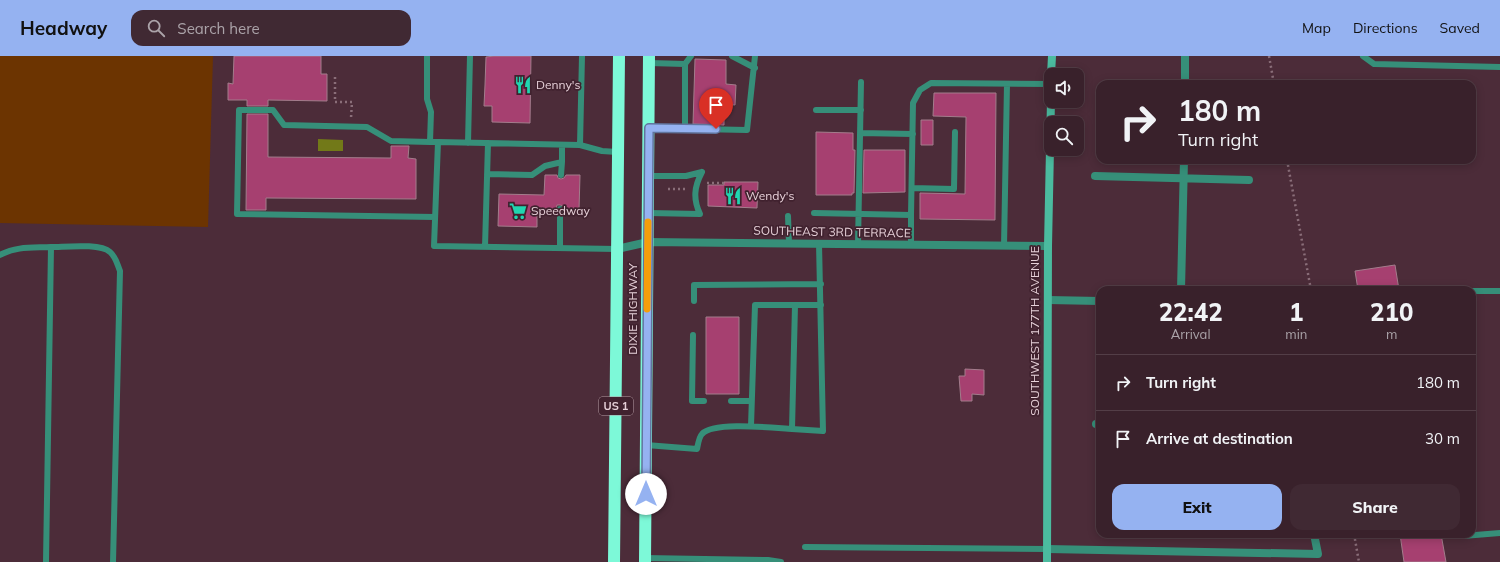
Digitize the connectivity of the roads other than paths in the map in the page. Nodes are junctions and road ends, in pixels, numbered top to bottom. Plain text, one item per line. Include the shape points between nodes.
1 (428, 56) edge
2 (470, 56) edge
3 (582, 56) edge
4 (619, 56) edge
5 (691, 56) edge
6 (732, 56) edge
7 (755, 56) edge
8 (1052, 56) edge
9 (1185, 56) edge
10 (1363, 56) edge
11 (649, 59) edge
12 (686, 64) junction
13 (1500, 67) edge
14 (755, 68) junction
15 (1052, 68) edge
16 (1185, 80) edge
17 (861, 82) dead end
18 (1007, 84) junction
19 (1044, 84) edge
20 (1051, 108) edge
21 (816, 110) dead end
22 (861, 110) junction
23 (649, 128) junction
24 (685, 128) junction
25 (955, 132) dead end
26 (860, 133) junction
27 (913, 134) junction
28 (430, 142) junction
29 (438, 142) junction
30 (468, 143) junction
31 (488, 143) junction
32 (562, 145) junction
33 (580, 145) junction
34 (617, 152) junction
35 (562, 162) junction
36 (1184, 164) edge
37 (487, 174) junction
38 (561, 175) dead end
39 (648, 176) junction
40 (1095, 176) dead end
41 (1184, 178) junction
42 (1249, 180) dead end
43 (912, 188) junction
44 (560, 209) dead end
45 (814, 212) dead end
46 (648, 213) junction
47 (859, 214) junction
48 (911, 215) junction
49 (788, 216) dead end
50 (435, 217) junction
51 (648, 242) junction
52 (789, 243) junction
53 (819, 243) junction
54 (858, 244) junction
55 (911, 245) junction
56 (1004, 246) junction
57 (1048, 246) junction
58 (51, 247) junction
59 (485, 247) junction
60 (560, 248) junction
61 (617, 249) junction
62 (0, 255) edge
63 (820, 284) junction
64 (1181, 286) edge
65 (1476, 291) edge
66 (1500, 291) edge
67 (1048, 300) junction
68 (694, 301) dead end
69 (1096, 301) edge
70 (821, 304) junction
71 (795, 305) junction
72 (693, 336) dead end
73 (704, 401) dead end
74 (731, 401) dead end
75 (751, 401) junction
76 (751, 426) junction
77 (792, 429) junction
78 (646, 445) junction
79 (1500, 533) edge
80 (1476, 535) edge
81 (1315, 538) edge
82 (805, 547) dead end
83 (1047, 550) junction
84 (645, 560) edge
85 (697, 560) edge
86 (46, 562) edge
87 (113, 562) edge
88 (614, 562) edge
89 (781, 562) edge
90 (1047, 562) edge

1 - 28 lane via 426,98 431,112
2 - 30 lane
3 - 33 lane
4 - 34 highway, DIXIE HIGHWAY / US 1
5 - 12 lane
6 - 14 lane
7 - 14 lane
8 - 15 main road
9 - 16 street
10 - 13 lane via 1374,64
11 - 12 lane
11 - 23 highway, DIXIE HIGHWAY / US 1
12 - 24 lane
14 - 24 lane via 747,130
17 - 22 lane
18 - 19 lane
18 - 27 lane via 931,83 920,90 913,103
18 - 56 lane
20 - 57 main road, SOUTHWEST 177TH AVENUE
21 - 22 lane
22 - 26 lane
23 - 24 lane
23 - 39 highway, DIXIE HIGHWAY / US 1
25 - 43 lane via 954,189
26 - 27 lane
26 - 47 lane
27 - 43 lane
28 - 29 lane
28 - 50 lane via 391,141 367,127 284,125 273,110 239,110 237,214
29 - 30 lane
29 - 50 lane
30 - 31 lane
31 - 32 lane
31 - 37 lane
32 - 33 lane
32 - 35 lane
33 - 34 lane
34 - 61 highway, DIXIE HIGHWAY / US 1
35 - 37 lane via 545,166 532,175
35 - 38 lane
36 - 41 street
37 - 59 lane
39 - 46 highway, DIXIE HIGHWAY / US 1
39 - 46 lane via 686,176 702,172 694,197 700,214
40 - 41 street
41 - 42 street
41 - 64 street
43 - 48 lane
44 - 60 lane
45 - 47 lane
46 - 51 highway, DIXIE HIGHWAY / US 1
47 - 48 lane
47 - 54 lane
48 - 55 lane
49 - 52 lane
50 - 59 lane via 434,246
51 - 52 street, SOUTHEAST 3RD TERRACE
51 - 61 street, SOUTHEAST 3RD TERRACE
51 - 78 highway, DIXIE HIGHWAY / US 1
52 - 53 street, SOUTHEAST 3RD TERRACE
53 - 54 street, SOUTHEAST 3RD TERRACE
53 - 63 lane
54 - 55 street, SOUTHEAST 3RD TERRACE
55 - 56 street, SOUTHEAST 3RD TERRACE
56 - 57 street, SOUTHEAST 3RD TERRACE
57 - 67 main road, SOUTHWEST 177TH AVENUE
58 - 62 lane via 24,248 6,251
58 - 86 lane
58 - 87 lane via 97,247 109,250 116,259 120,271
59 - 60 lane
60 - 61 lane
61 - 88 highway, DIXIE HIGHWAY / US 1
63 - 68 lane via 694,285
63 - 70 lane
65 - 66 lane
67 - 69 street
67 - 83 main road, SOUTHWEST 177TH AVENUE
70 - 71 lane
70 - 77 lane via 823,431
71 - 75 lane via 754,305
71 - 77 lane
72 - 73 lane via 692,401
74 - 75 lane
75 - 76 lane
76 - 77 lane
76 - 78 lane via 709,428 701,435 697,449
78 - 84 highway, DIXIE HIGHWAY / US 1
79 - 80 lane
81 - 83 street via 1318,554
82 - 83 lane
83 - 90 main road, SOUTHWEST 177TH AVENUE
84 - 85 lane
85 - 89 lane

